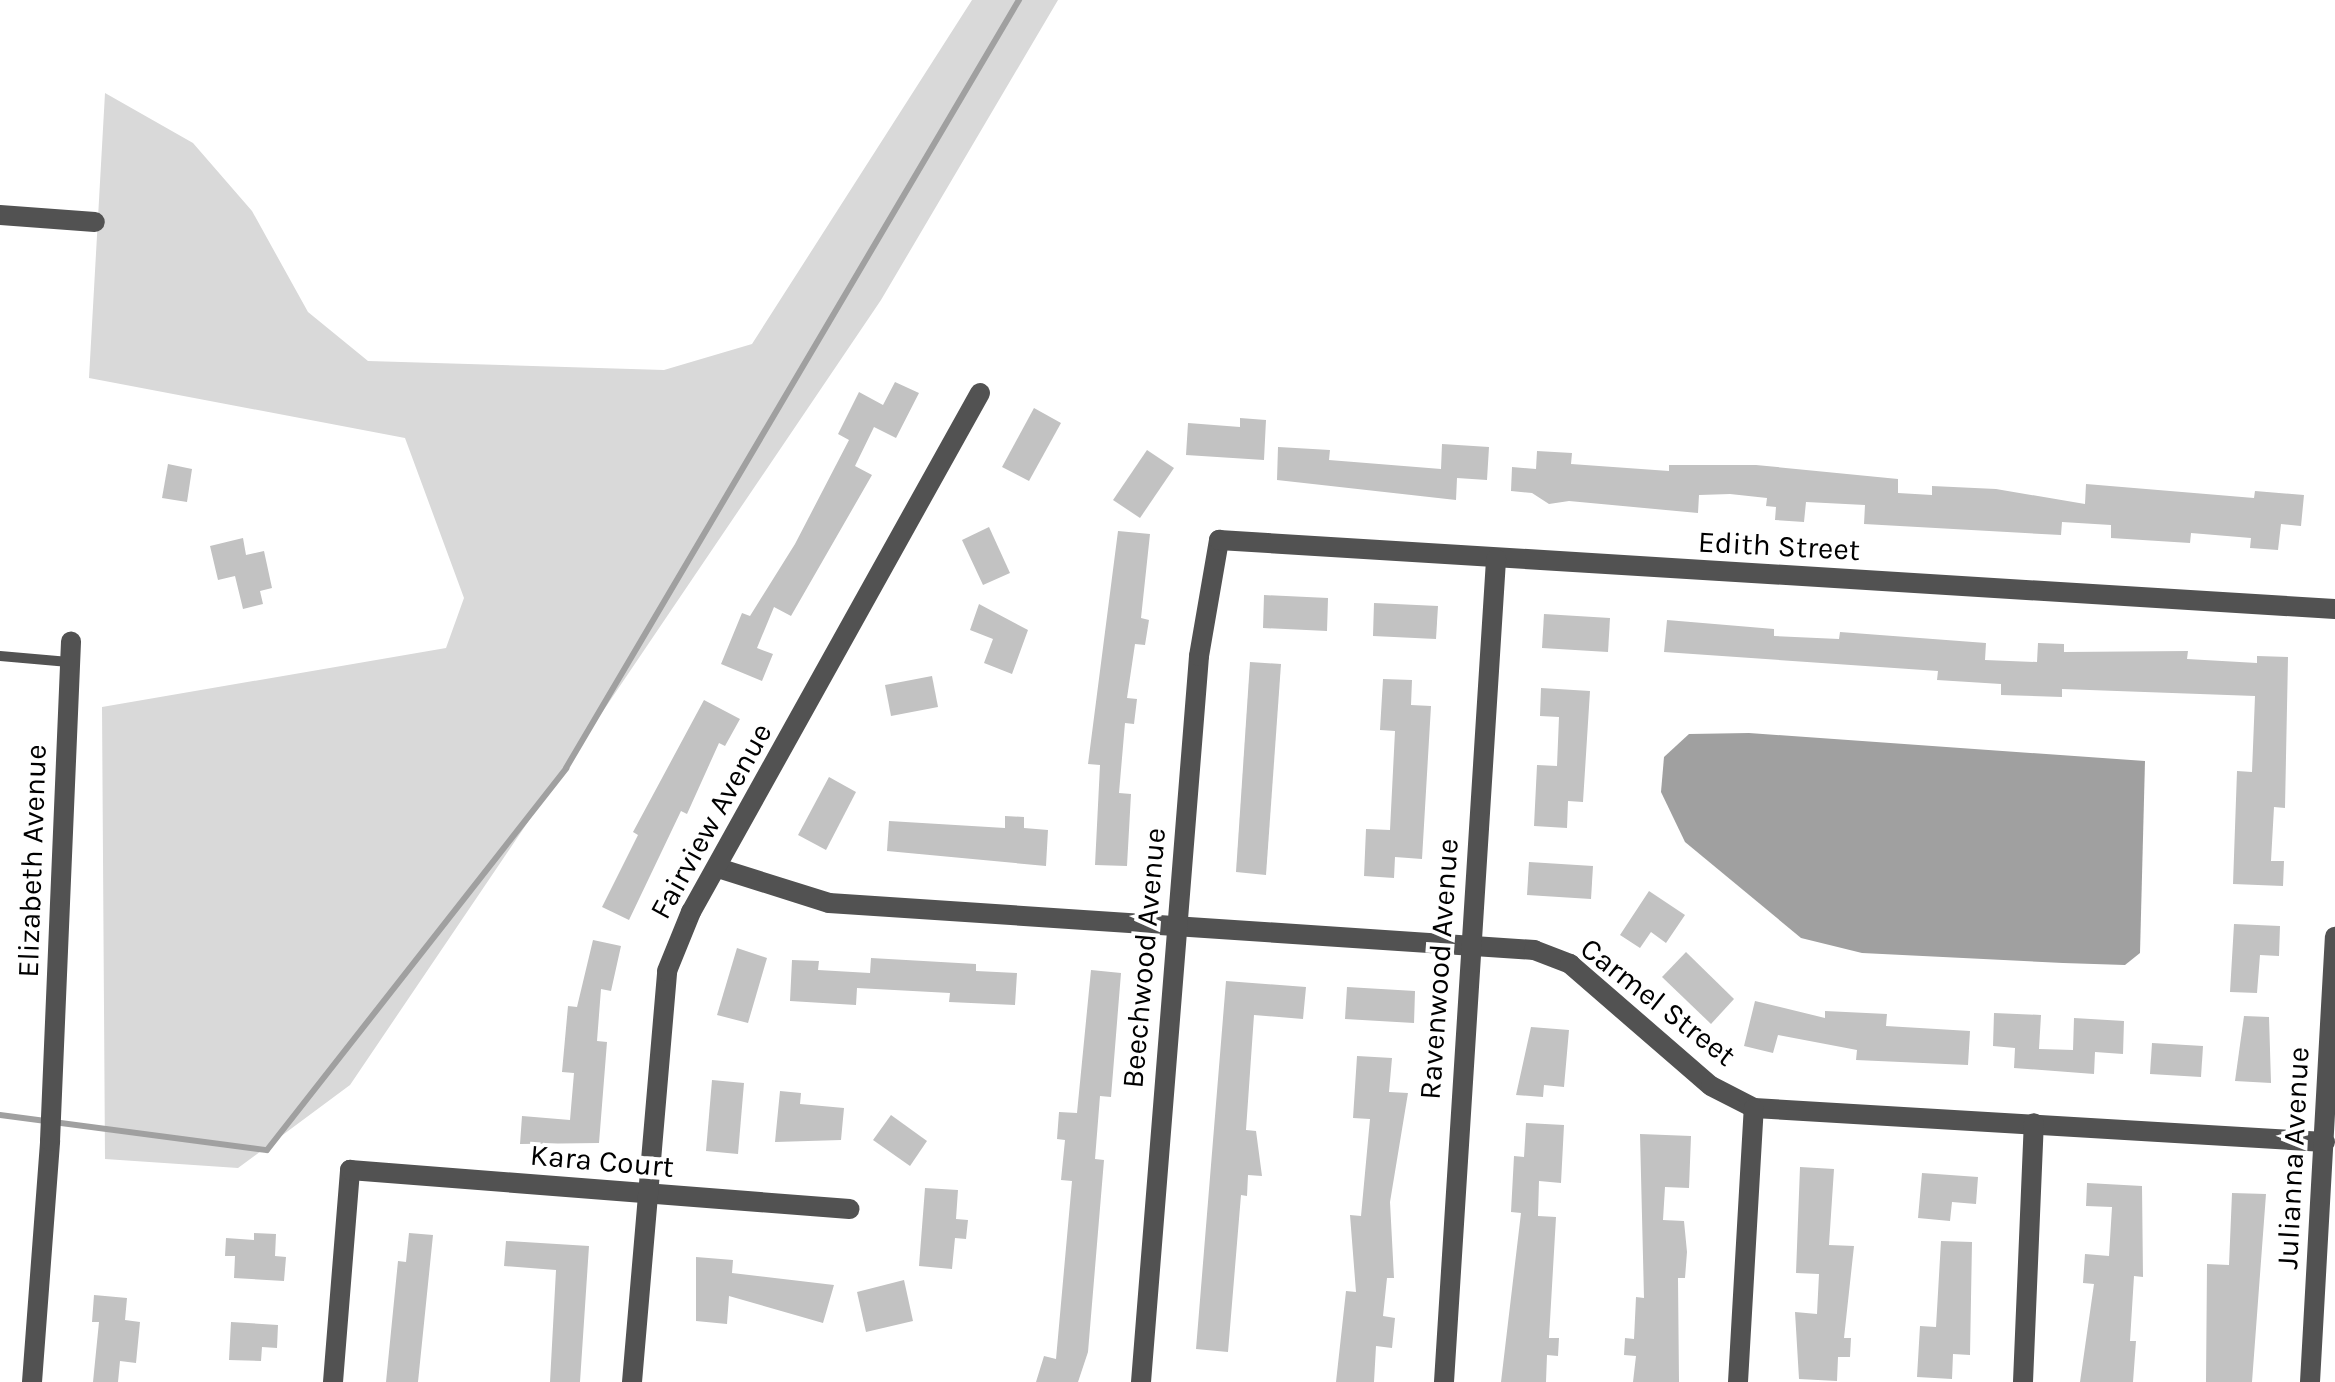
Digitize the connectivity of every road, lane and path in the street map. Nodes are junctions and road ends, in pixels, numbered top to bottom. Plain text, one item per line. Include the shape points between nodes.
1 (0, 216) edge
2 (95, 222) dead end
3 (980, 393) dead end
4 (1219, 540) joint
5 (1496, 559) junction
6 (2335, 609) edge
7 (71, 641) dead end
8 (0, 656) edge
9 (70, 662) junction
10 (718, 868) junction
11 (1175, 925) junction
12 (2335, 937) edge
13 (1471, 944) junction
14 (1754, 1108) junction
15 (2034, 1123) junction
16 (2324, 1142) junction
17 (648, 1196) junction
18 (849, 1210) dead end
19 (32, 1382) edge
20 (333, 1382) edge
21 (632, 1382) edge
22 (1142, 1382) edge
23 (1444, 1382) edge
24 (1738, 1382) edge
25 (2023, 1382) edge
26 (2310, 1382) edge

1 - 2 street
3 - 10 street, Fairview Avenue
4 - 5 street, Edith Street
4 - 11 street, Beechwood Avenue via 1199,656
5 - 6 street, Edith Street
5 - 13 street, Ravenwood Avenue
7 - 9 street, Elizabeth Avenue
8 - 9 lane
9 - 19 street, Elizabeth Avenue via 50,1141
10 - 11 street, Carmel Street via 830,903
10 - 17 street, Fairview Avenue via 667,972
11 - 13 street, Carmel Street
11 - 22 street, Beechwood Avenue
12 - 16 street, Julianna Avenue
13 - 14 street, Carmel Street via 1534,950 1570,964 1698,1076
13 - 23 street, Ravenwood Avenue
14 - 15 street, Carmel Street
14 - 24 street
15 - 16 street, Carmel Street
15 - 25 street
16 - 26 street, Julianna Avenue
17 - 18 street, Kara Court
17 - 20 street, Kara Court via 350,1170
17 - 21 street, Fairview Avenue

